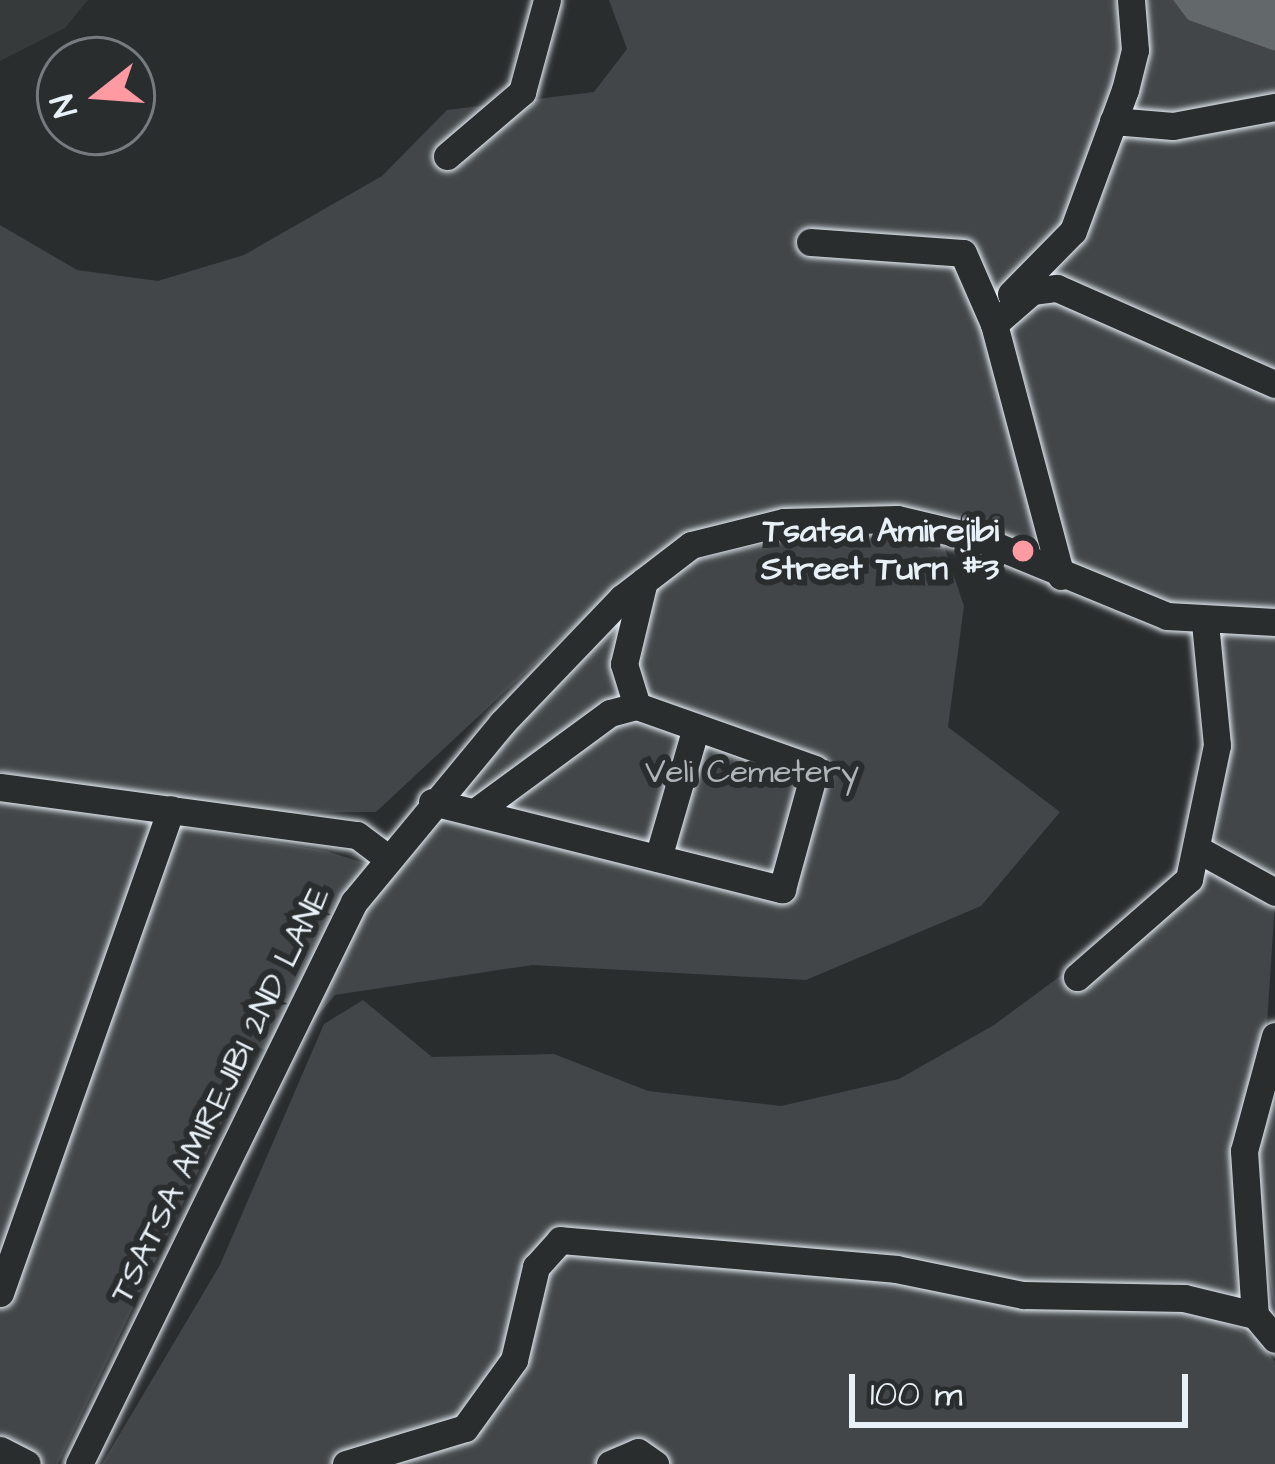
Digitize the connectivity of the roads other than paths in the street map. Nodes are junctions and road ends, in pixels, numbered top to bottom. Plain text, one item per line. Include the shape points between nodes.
1 (547, 0) edge
2 (1131, 0) edge
3 (1275, 107) edge
4 (1113, 121) junction
5 (447, 156) dead end
6 (810, 242) dead end
7 (994, 324) junction
8 (1275, 384) edge
9 (1060, 576) junction
10 (644, 581) junction
11 (1275, 622) edge
12 (1205, 623) junction
13 (637, 706) junction
14 (696, 727) junction
15 (0, 787) edge
16 (432, 802) junction
17 (171, 809) junction
18 (475, 812) junction
19 (1199, 850) junction
20 (388, 858) junction
21 (658, 858) junction
22 (1275, 892) edge
23 (1077, 977) dead end
24 (1275, 1036) edge
25 (0, 1292) edge
26 (1255, 1315) junction
27 (1275, 1339) edge
28 (416, 1447) junction
29 (0, 1450) edge
30 (27, 1464) edge
31 (79, 1464) edge
32 (346, 1464) edge
33 (445, 1464) edge
34 (610, 1464) edge
35 (655, 1464) edge

1 - 5 street via 523,92
2 - 4 street via 1135,50
3 - 4 street via 1173,126
4 - 7 street via 1073,231
6 - 7 street via 963,253
7 - 8 street via 1032,291 1057,288
7 - 9 street
9 - 10 street, TSATSA AMIREJIBI 2ND LANE via 977,538 897,519 832,518 692,545
9 - 12 street, TSATSA AMIREJIBI 2ND LANE
10 - 13 street via 624,664
10 - 16 street, TSATSA AMIREJIBI 2ND LANE
11 - 12 street, TSATSA AMIREJIBI 2ND LANE
12 - 19 street via 1217,746
13 - 14 street
13 - 18 street via 610,713
14 - 21 street
14 - 21 street via 815,769 782,889
15 - 17 street
16 - 18 street
16 - 20 street, TSATSA AMIREJIBI 2ND LANE
17 - 20 street via 357,835
17 - 25 street
18 - 21 street
19 - 22 street
19 - 23 street via 1189,879
20 - 31 street, TSATSA AMIREJIBI 2ND LANE via 298,1008
24 - 26 street via 1244,1151
26 - 27 street
26 - 28 street via 1184,1298 1023,1294 896,1269 560,1240 536,1268 530,1318 490,1398 465,1429
28 - 32 street
28 - 33 street
29 - 30 street
34 - 35 street via 638,1452

